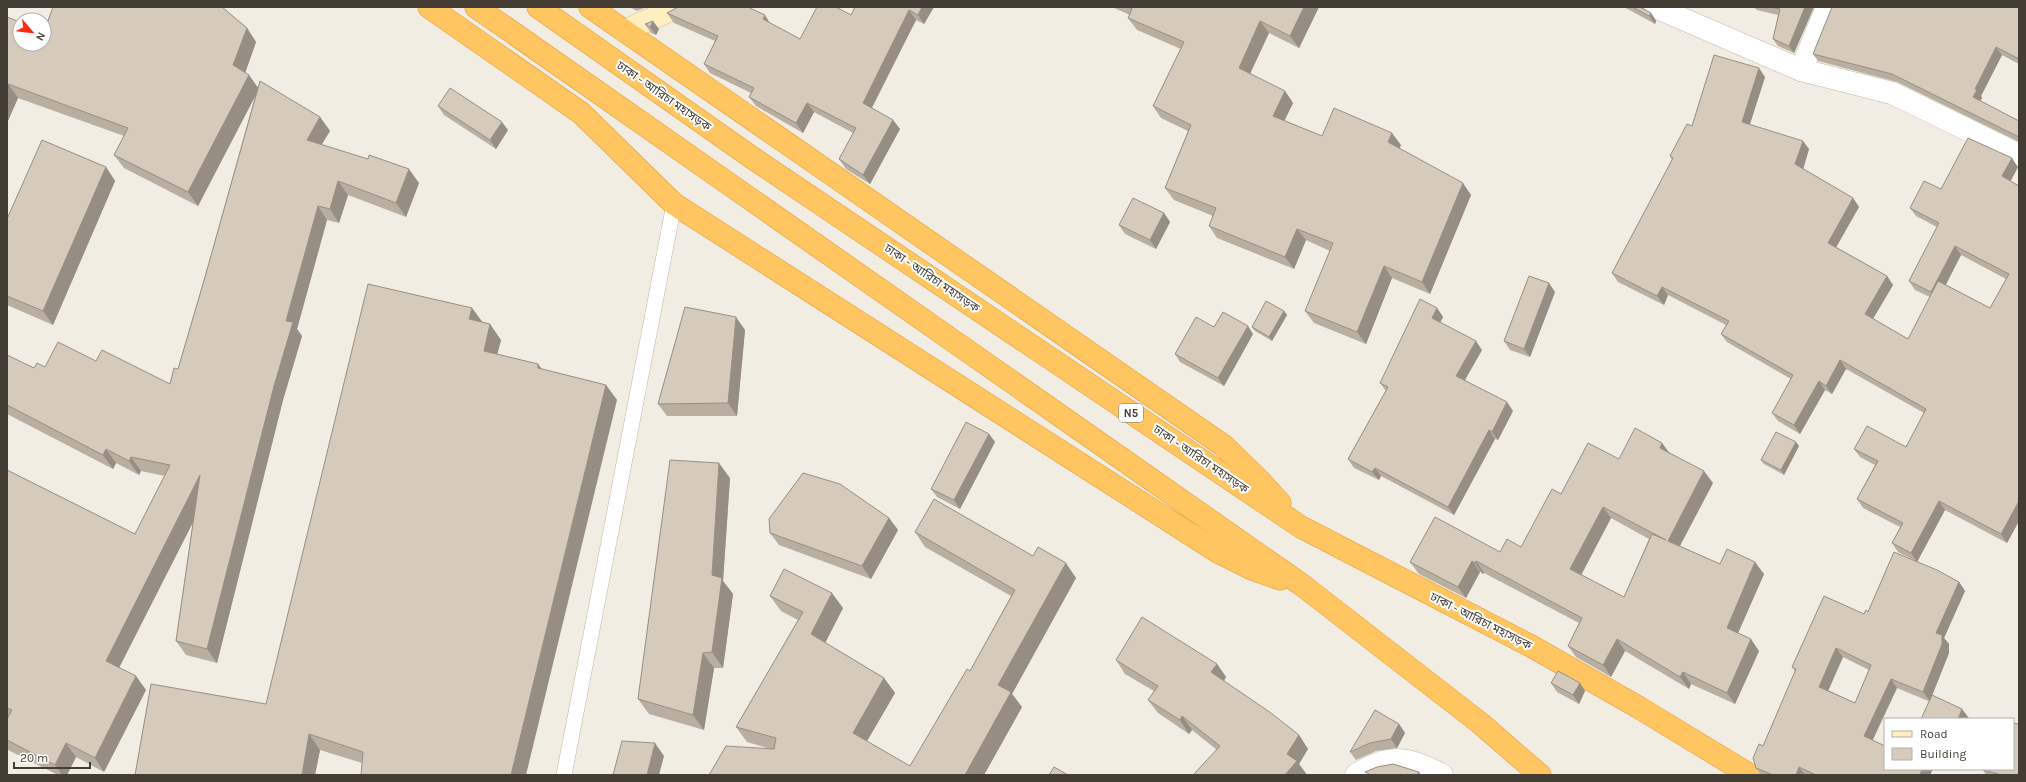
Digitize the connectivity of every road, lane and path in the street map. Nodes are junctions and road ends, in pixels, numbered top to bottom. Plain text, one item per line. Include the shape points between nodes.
1 (429, 7) edge
2 (476, 7) edge
3 (538, 7) edge
4 (590, 7) edge
5 (678, 7) edge
6 (1655, 7) edge
7 (1827, 7) edge
8 (624, 31) junction
9 (1801, 70) junction
10 (2019, 155) edge
11 (674, 204) junction
12 (1301, 527) junction
13 (1302, 585) junction
14 (1711, 751) junction
15 (564, 775) edge
16 (1356, 775) edge
17 (1442, 775) edge
18 (1540, 775) edge
19 (1728, 775) edge
20 (1750, 775) edge

1 - 11 highway via 581,113
2 - 13 highway
3 - 12 highway, ঢাকা - আরিচা মহাসড়ক / N5 via 754,159
4 - 8 highway
5 - 8 street
6 - 9 street
7 - 9 street
8 - 12 highway via 1224,446
9 - 10 street via 1892,93
11 - 13 highway via 1218,552 1276,578
11 - 15 lane
12 - 14 highway, ঢাকা - আরিচা মহাসড়ক / N5 via 1531,646
13 - 18 highway via 1480,723
14 - 19 highway
14 - 20 highway, ঢাকা - আরিচা মহাসড়ক / N5
16 - 17 street via 1371,766 1394,759 1415,762

